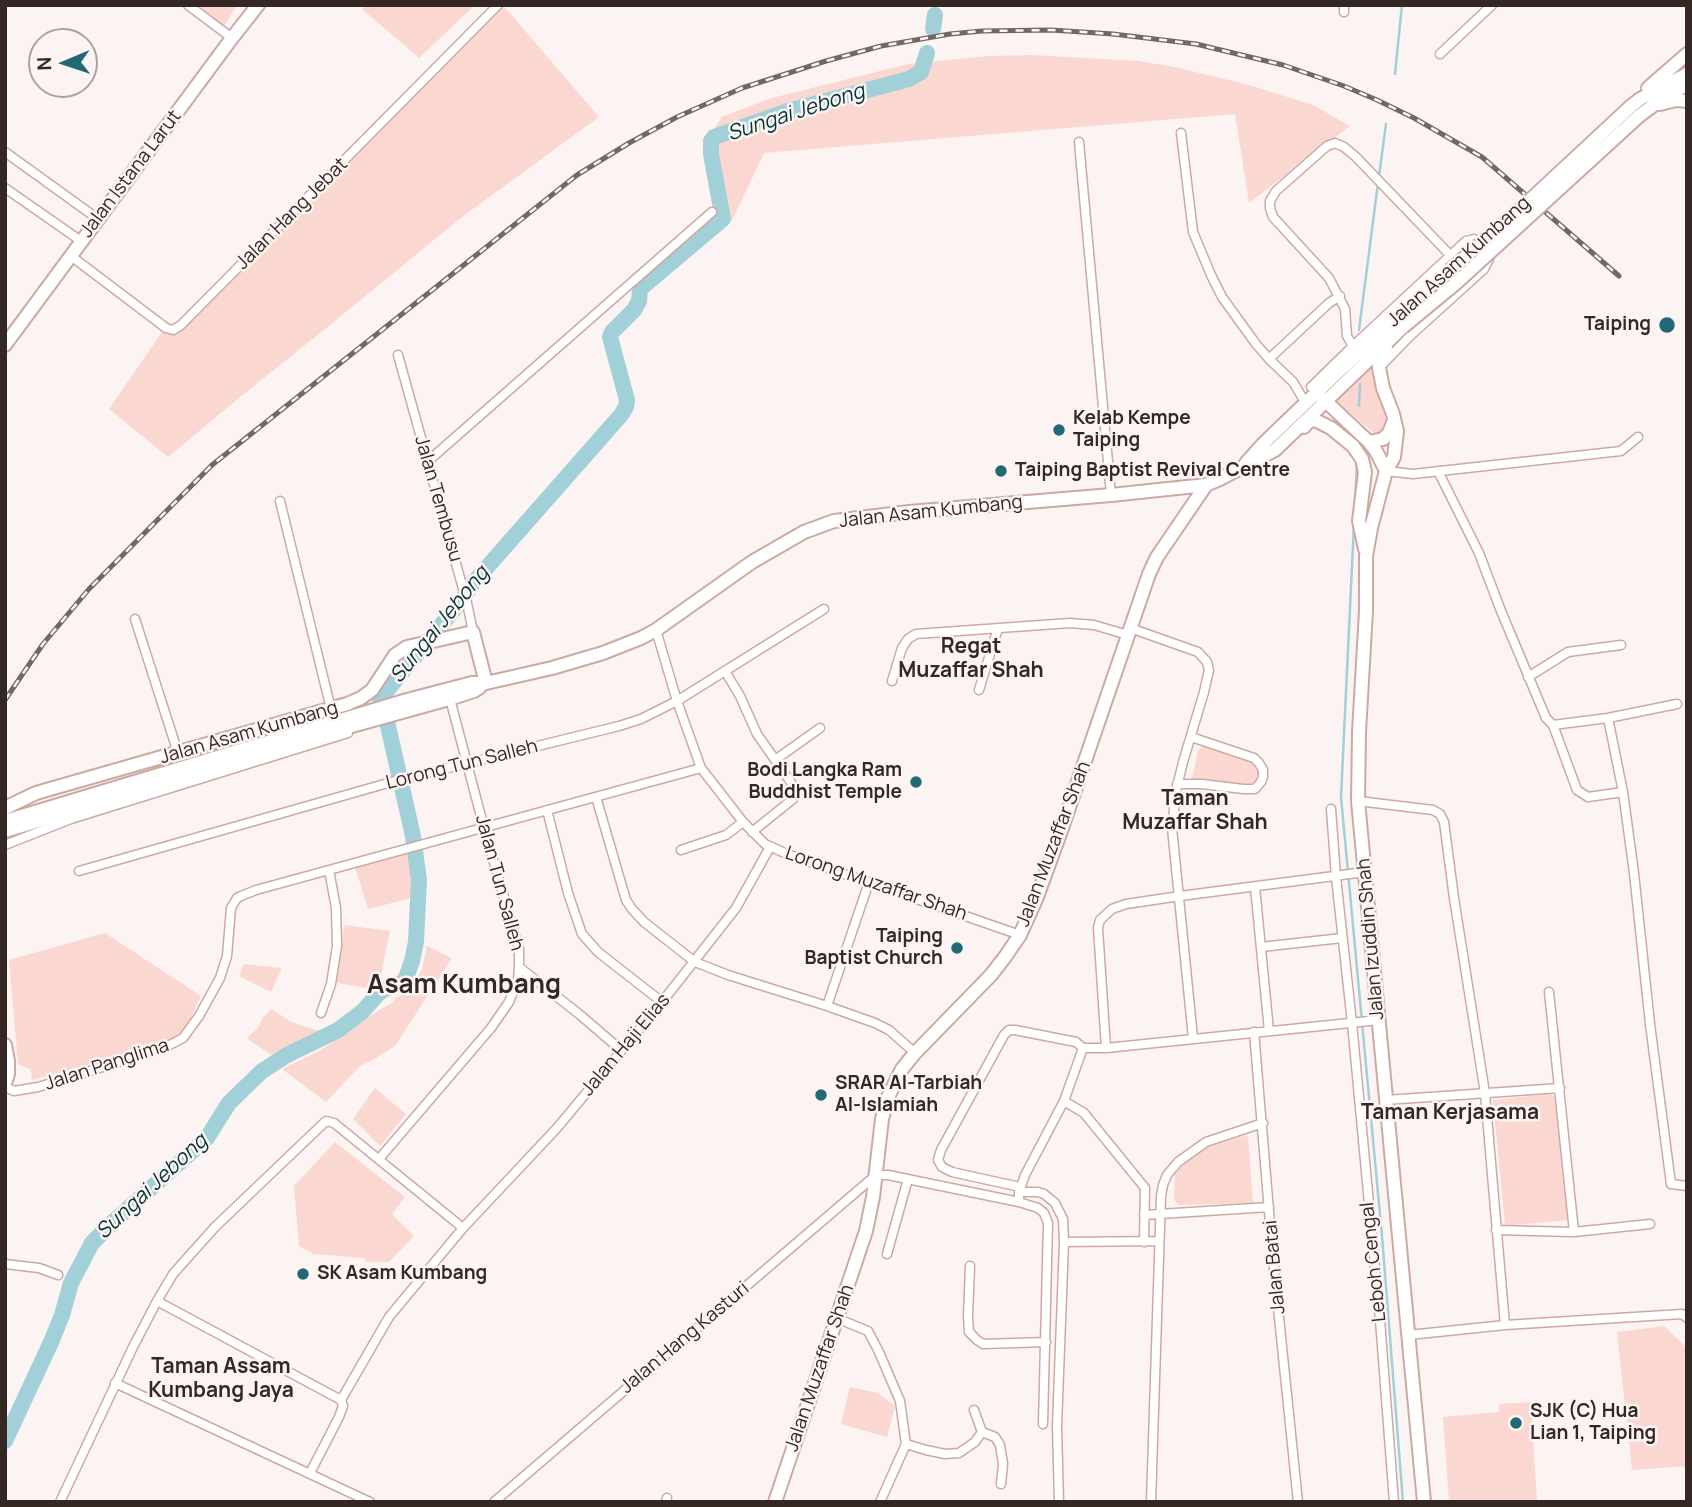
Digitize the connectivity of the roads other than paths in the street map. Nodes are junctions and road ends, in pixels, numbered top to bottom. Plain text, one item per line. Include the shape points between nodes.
1 (188, 5) edge
2 (258, 5) edge
3 (498, 5) edge
4 (1492, 5) edge
5 (232, 38) junction
6 (1440, 54) dead end
7 (1687, 54) edge
8 (1687, 74) edge
9 (1687, 85) edge
10 (1687, 101) edge
11 (1639, 107) junction
12 (1181, 133) dead end
13 (1079, 142) dead end
14 (5, 152) edge
15 (5, 188) edge
16 (712, 212) dead end
17 (98, 219) junction
18 (81, 241) junction
19 (71, 256) junction
20 (1450, 263) junction
21 (1340, 296) junction
22 (1390, 340) junction
23 (5, 345) edge
24 (1374, 346) junction
25 (398, 355) dead end
26 (1354, 358) junction
27 (1269, 359) junction
28 (1379, 368) junction
29 (1293, 382) junction
30 (1315, 399) junction
31 (1394, 419) junction
32 (1290, 434) junction
33 (1638, 437) dead end
34 (1368, 442) junction
35 (427, 463) junction
36 (1243, 466) junction
37 (1387, 471) junction
38 (1438, 471) junction
39 (1206, 485) junction
40 (1111, 495) junction
41 (280, 501) dead end
42 (1366, 556) junction
43 (824, 609) dead end
44 (135, 618) dead end
45 (999, 628) junction
46 (656, 630) junction
47 (473, 632) junction
48 (1129, 632) junction
49 (1621, 645) dead end
50 (725, 671) junction
51 (1528, 677) junction
52 (892, 681) dead end
53 (486, 683) junction
54 (979, 690) dead end
55 (448, 694) junction
56 (677, 701) junction
57 (1676, 704) dead end
58 (331, 709) junction
59 (369, 718) junction
60 (1608, 718) junction
61 (1553, 725) junction
62 (820, 728) dead end
63 (322, 729) junction
64 (1191, 737) junction
65 (178, 753) junction
66 (775, 760) junction
67 (467, 763) junction
68 (701, 768) junction
69 (1177, 784) junction
70 (1623, 792) junction
71 (596, 797) junction
72 (1358, 801) junction
73 (5, 808) edge
74 (1331, 809) dead end
75 (547, 810) junction
76 (5, 821) edge
77 (743, 822) junction
78 (484, 828) junction
79 (5, 831) edge
80 (752, 832) junction
81 (5, 845) edge
82 (770, 847) junction
83 (681, 850) dead end
84 (329, 870) junction
85 (79, 871) dead end
86 (1349, 875) junction
87 (869, 883) junction
88 (1255, 887) junction
89 (1180, 896) junction
90 (1020, 935) junction
91 (1342, 938) junction
92 (1261, 947) junction
93 (695, 962) junction
94 (519, 967) junction
95 (1549, 992) dead end
96 (662, 1002) junction
97 (827, 1006) junction
98 (321, 1013) dead end
99 (1364, 1022) junction
100 (1269, 1031) junction
101 (1254, 1032) junction
102 (1193, 1038) junction
103 (5, 1045) edge
104 (1083, 1048) junction
105 (1106, 1048) junction
106 (621, 1050) junction
107 (915, 1053) junction
108 (5, 1085) edge
109 (1559, 1087) junction
110 (1485, 1093) junction
111 (1386, 1100) junction
112 (1064, 1101) junction
113 (1263, 1123) junction
114 (379, 1159) junction
115 (876, 1175) junction
116 (908, 1179) junction
117 (1687, 1186) edge
118 (1020, 1194) junction
119 (1269, 1207) junction
120 (1144, 1215) junction
121 (1161, 1215) junction
122 (1650, 1224) dead end
123 (463, 1228) junction
124 (1496, 1230) junction
125 (1574, 1232) junction
126 (1160, 1241) junction
127 (1064, 1242) junction
128 (1143, 1242) junction
129 (887, 1254) dead end
130 (5, 1264) edge
131 (970, 1266) dead end
132 (58, 1275) dead end
133 (157, 1301) junction
134 (1684, 1316) edge
135 (836, 1318) junction
136 (1505, 1325) junction
137 (1409, 1335) junction
138 (1046, 1342) junction
139 (116, 1383) junction
140 (341, 1400) junction
141 (974, 1410) dead end
142 (1043, 1424) dead end
143 (982, 1432) junction
144 (906, 1444) junction
145 (310, 1473) junction
146 (1001, 1484) dead end
147 (60, 1502) edge
148 (370, 1502) edge
149 (494, 1502) edge
150 (775, 1502) edge
151 (880, 1502) edge
152 (1059, 1502) edge
153 (1151, 1502) edge
154 (1298, 1502) edge
155 (1394, 1502) edge
156 (1424, 1502) edge

1 - 5 street
2 - 5 main road, Jalan Istana Larut
3 - 19 street, Jalan Hang Jebat via 181,326 166,328
4 - 6 street
5 - 17 main road, Jalan Istana Larut
7 - 11 main road via 1644,92
8 - 11 main road, Jalan Asam Kumbang
9 - 11 main road, Jalan Asam Kumbang
10 - 11 main road
11 - 20 main road, Jalan Asam Kumbang, bridge
11 - 22 main road, Jalan Asam Kumbang, bridge via 1455,284
12 - 27 street via 1193,232 1201,255 1222,297
13 - 40 street
14 - 17 street
15 - 18 street
16 - 35 street
17 - 18 main road, Jalan Istana Larut
18 - 19 main road, Jalan Istana Larut
19 - 23 main road, Jalan Istana Larut
20 - 21 street via 1366,168 1335,143 1276,191 1270,208
20 - 24 main road, Jalan Asam Kumbang
20 - 26 street
20 - 28 street via 1466,241 1474,239 1488,251 1484,269
21 - 26 street
21 - 27 street
22 - 24 main road, Jalan Asam Kumbang
22 - 28 main road
24 - 26 main road, Jalan Asam Kumbang
25 - 35 street, Jalan Tembusu
26 - 30 main road, Jalan Asam Kumbang
26 - 30 street
27 - 29 street
28 - 31 main road, Jalan Izuddin Shah
29 - 30 street
29 - 30 street via 1302,397
30 - 32 main road, Jalan Asam Kumbang
30 - 34 main road
30 - 36 main road, Jalan Asam Kumbang
31 - 34 main road via 1383,439
31 - 37 main road, Jalan Izuddin Shah via 1395,450
32 - 36 main road, Jalan Asam Kumbang via 1275,450
32 - 42 main road via 1314,420 1357,451 1365,472 1359,521
33 - 38 street via 1621,451
34 - 37 main road
35 - 47 street, Jalan Tembusu
36 - 39 main road, Jalan Asam Kumbang
37 - 38 street
37 - 42 main road, Jalan Izuddin Shah
38 - 51 street via 1479,553
39 - 40 main road, Jalan Asam Kumbang
39 - 48 main road, Jalan Muzaffar Shah via 1157,557
40 - 46 main road, Jalan Asam Kumbang via 834,521 804,532 752,562
41 - 58 street
42 - 72 main road, Jalan Izuddin Shah
43 - 50 street, Lorong Tun Salleh
44 - 65 street
45 - 48 street via 1070,623
45 - 52 street via 916,634 902,648
45 - 54 street
46 - 53 main road, Jalan Asam Kumbang via 603,653
46 - 56 street, Lorong Muzaffar Shah
47 - 53 main road, Jalan Tembusu
47 - 58 main road, Jalan Asam Kumbang via 407,648 395,655 372,690
48 - 64 street via 1198,652 1207,662 1209,670
48 - 90 main road, Jalan Muzaffar Shah
49 - 51 street via 1568,652
50 - 56 street, Lorong Tun Salleh
50 - 66 street
51 - 61 street
53 - 55 main road, Jalan Asam Kumbang via 472,683
55 - 59 main road, Jalan Asam Kumbang
55 - 67 street, Jalan Tun Salleh
56 - 67 street, Lorong Tun Salleh via 619,726
56 - 68 street, Lorong Muzaffar Shah
57 - 60 street
58 - 65 main road, Jalan Asam Kumbang
59 - 63 main road, Jalan Asam Kumbang
59 - 81 street, Jalan Asam Kumbang via 345,734 71,819
60 - 61 street
60 - 70 street
61 - 70 street via 1577,790 1588,797
62 - 66 street
63 - 76 main road, Jalan Asam Kumbang
63 - 79 main road, Jalan Asam Kumbang
64 - 69 street
64 - 69 street via 1254,758 1263,777 1255,789
65 - 73 main road, Jalan Asam Kumbang via 36,793
66 - 80 street via 796,792
67 - 78 street, Jalan Tun Salleh
67 - 85 street, Lorong Tun Salleh
68 - 71 street
68 - 77 street, Lorong Muzaffar Shah
69 - 89 street via 1172,828
70 - 117 street via 1671,1184
71 - 75 street
71 - 93 street via 626,900 638,916
72 - 86 main road, Jalan Izuddin Shah
72 - 110 street via 1433,810 1444,822
74 - 86 street, Leboh Cengal
75 - 78 street
75 - 96 street via 582,934
77 - 80 street, Lorong Muzaffar Shah
77 - 83 street via 726,835
78 - 84 street
78 - 94 street, Jalan Tun Salleh via 519,949
80 - 82 street, Lorong Muzaffar Shah
82 - 87 street, Lorong Muzaffar Shah
82 - 93 street, Jalan Haji Elias via 736,908
84 - 98 street via 337,946
84 - 108 street, Jalan Panglima via 237,898 231,908 220,978 183,1038 164,1048 22,1091
86 - 88 street
86 - 91 street, Leboh Cengal
86 - 99 main road, Jalan Izuddin Shah
87 - 90 street, Lorong Muzaffar Shah
87 - 97 street
88 - 89 street
88 - 92 street
89 - 102 street
89 - 105 street via 1126,904 1100,920
90 - 107 main road, Jalan Muzaffar Shah via 990,975
91 - 92 street
91 - 99 street, Leboh Cengal
92 - 100 street
93 - 96 street, Jalan Haji Elias
93 - 97 street
94 - 106 street
94 - 114 street, Jalan Tun Salleh via 509,1002 491,1028
95 - 109 street
96 - 106 street, Jalan Haji Elias
97 - 107 street via 875,1023
99 - 100 street
99 - 111 main road, Jalan Izuddin Shah
99 - 155 street, Leboh Cengal
100 - 101 street
101 - 102 street
101 - 113 street, Jalan Batai
102 - 105 street
103 - 108 main road, Jalan Panglima
104 - 105 street
104 - 112 street
104 - 118 street via 1076,1042 1009,1030 941,1150 938,1160 942,1167
106 - 123 street, Jalan Haji Elias via 557,1128
107 - 115 main road, Jalan Muzaffar Shah via 888,1097
109 - 110 street
109 - 125 street
110 - 111 street
110 - 124 street
111 - 137 main road, Jalan Izuddin Shah
112 - 118 street
112 - 120 street via 1084,1113 1141,1180 1146,1195
113 - 119 street, Jalan Batai
113 - 121 street via 1206,1142 1178,1162 1163,1185
114 - 123 street
114 - 133 street via 326,1121 190,1254
115 - 116 street
115 - 135 main road, Jalan Muzaffar Shah via 866,1231
115 - 149 street, Jalan Hang Kasturi
116 - 118 street
116 - 129 street
118 - 127 street via 1038,1192 1050,1197 1063,1219
118 - 138 street via 1044,1213 1048,1223
119 - 121 street
119 - 154 street, Jalan Batai
120 - 121 street
120 - 128 street
121 - 126 street
122 - 125 street
123 - 140 street, Jalan Haji Elias via 389,1317
124 - 125 street
124 - 136 street
126 - 128 street
126 - 153 street
127 - 128 street
127 - 152 street
130 - 132 street
131 - 138 street via 969,1332 976,1340 983,1344
133 - 139 street
133 - 140 street
134 - 136 street
135 - 144 street via 868,1331 900,1401
135 - 150 main road, Jalan Muzaffar Shah
136 - 137 street
137 - 156 main road, Jalan Izuddin Shah
138 - 142 street
139 - 145 street
139 - 147 street
140 - 145 street, Jalan Haji Elias via 339,1417
141 - 143 street
143 - 144 street via 959,1453
143 - 146 street via 1000,1444
144 - 151 street
145 - 148 street

